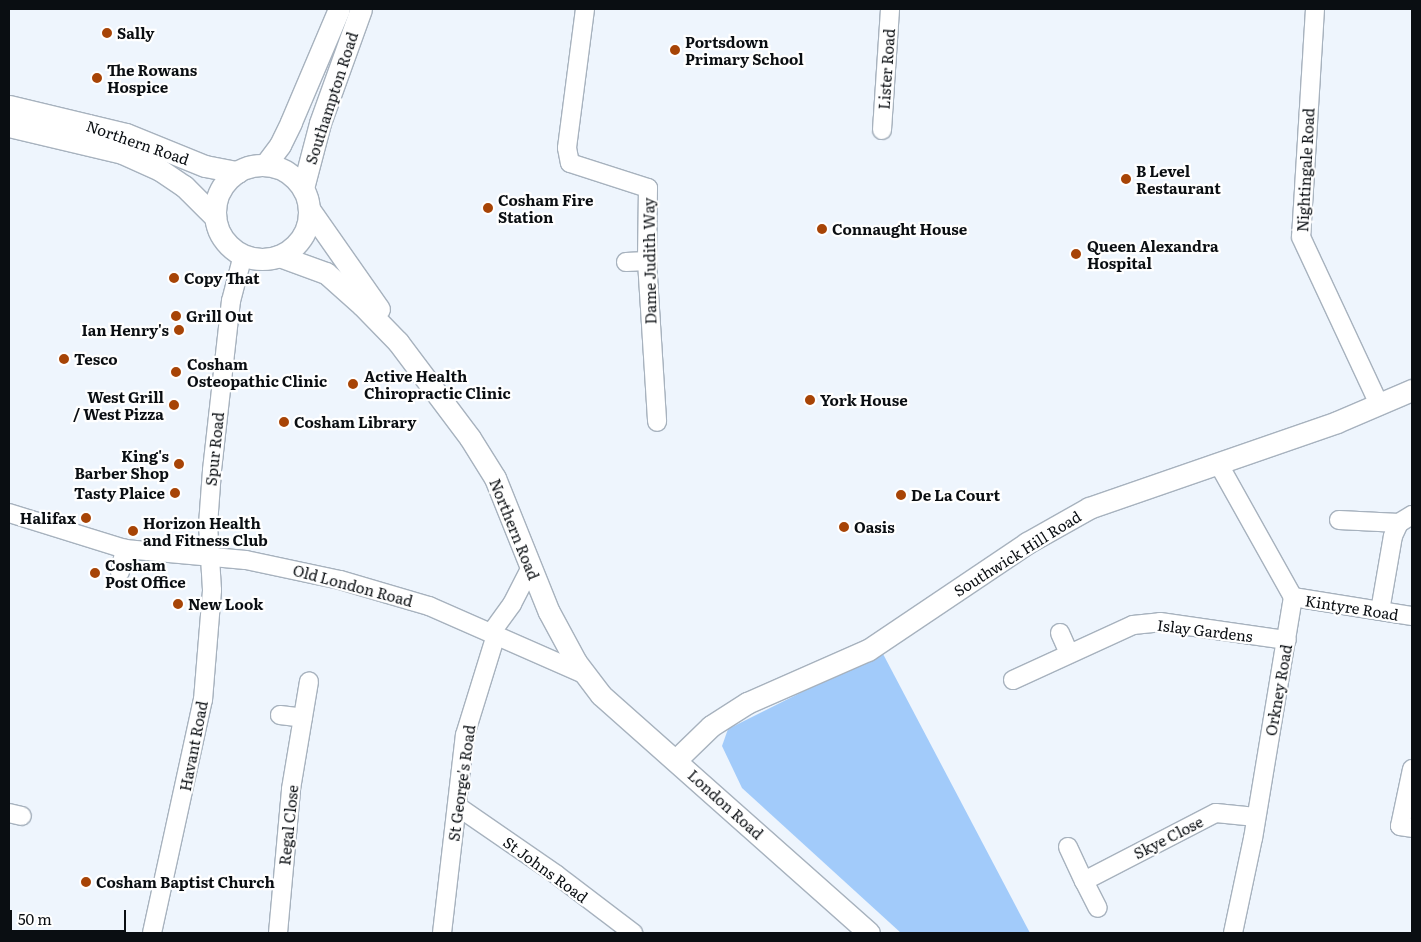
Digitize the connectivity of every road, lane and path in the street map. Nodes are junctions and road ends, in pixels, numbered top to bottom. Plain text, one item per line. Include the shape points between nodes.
1 (339, 9) edge
2 (361, 9) edge
3 (585, 9) edge
4 (890, 9) edge
5 (1315, 9) edge
6 (9, 106) edge
7 (9, 126) edge
8 (882, 130) dead end
9 (265, 165) junction
10 (237, 172) junction
11 (303, 188) junction
12 (309, 209) junction
13 (215, 217) junction
14 (243, 255) junction
15 (279, 256) junction
16 (646, 260) junction
17 (626, 262) dead end
18 (398, 342) junction
19 (1412, 390) edge
20 (1379, 404) junction
21 (657, 422) dead end
22 (1218, 463) junction
23 (9, 513) edge
24 (1406, 519) edge
25 (1339, 520) dead end
26 (125, 549) junction
27 (210, 555) junction
28 (531, 567) junction
29 (120, 572) dead end
30 (1293, 597) junction
31 (1380, 610) junction
32 (1412, 616) edge
33 (1060, 633) dead end
34 (493, 634) junction
35 (1287, 640) junction
36 (1069, 653) junction
37 (584, 674) junction
38 (1013, 680) dead end
39 (308, 681) dead end
40 (280, 715) dead end
41 (302, 718) junction
42 (677, 759) junction
43 (1412, 769) edge
44 (457, 806) junction
45 (1256, 817) junction
46 (1412, 828) edge
47 (1068, 847) dead end
48 (1084, 880) junction
49 (1098, 908) dead end
50 (152, 933) edge
51 (278, 933) edge
52 (442, 933) edge
53 (633, 933) edge
54 (869, 933) edge
55 (1233, 933) edge

1 - 9 main road, Southampton Road via 291,122
2 - 11 main road, Southampton Road via 320,123
3 - 16 street, Dame Judith Way via 567,148 570,163 648,188
4 - 8 street, Lister Road
5 - 20 street, Nightingale Road via 1301,237
6 - 10 main road, Northern Road via 126,134 205,166
7 - 13 main road, Northern Road via 122,153 160,170 184,186
9 - 10 main road
9 - 11 main road via 280,168
10 - 13 main road via 220,191
11 - 12 main road
12 - 15 main road via 305,232 298,242
12 - 18 main road, Northern Road via 372,297
13 - 14 main road via 225,239
14 - 15 main road via 255,259
14 - 27 street, Spur Road via 226,332 212,470
15 - 18 main road, Northern Road via 326,273
16 - 17 street
16 - 21 street, Dame Judith Way
18 - 28 main road, Northern Road via 470,438 495,478
19 - 20 main road, Southwick Hill Road
20 - 22 main road, Southwick Hill Road
22 - 30 street
22 - 42 main road, Southwick Hill Road via 1089,508 1027,543 868,650 747,703 711,726
23 - 26 street, Old London Road
24 - 25 street
24 - 31 street via 1393,536
26 - 27 street, Old London Road via 180,556
26 - 29 street
27 - 34 street, Old London Road via 340,580 429,606
27 - 50 street, Havant Road via 210,632 203,700
28 - 34 street
28 - 37 main road, Northern Road via 549,612
30 - 31 street, Kintyre Road
30 - 35 street, Orkney Road
31 - 32 street, Kintyre Road
33 - 36 street
34 - 37 street, Old London Road
34 - 44 street, St George's Road via 465,735
35 - 36 street, Islay Gardens via 1160,622 1133,625
35 - 45 street, Orkney Road
36 - 38 street, Islay Gardens
37 - 42 main road, London Road via 617,709
39 - 41 street, Regal Close
40 - 41 street
41 - 51 street, Regal Close via 290,798
42 - 54 main road, London Road
43 - 46 street via 1400,826
44 - 52 street, St George's Road
44 - 53 street, St Johns Road
45 - 48 street, Skye Close via 1216,813
45 - 55 street, Orkney Road
47 - 48 street
48 - 49 street

